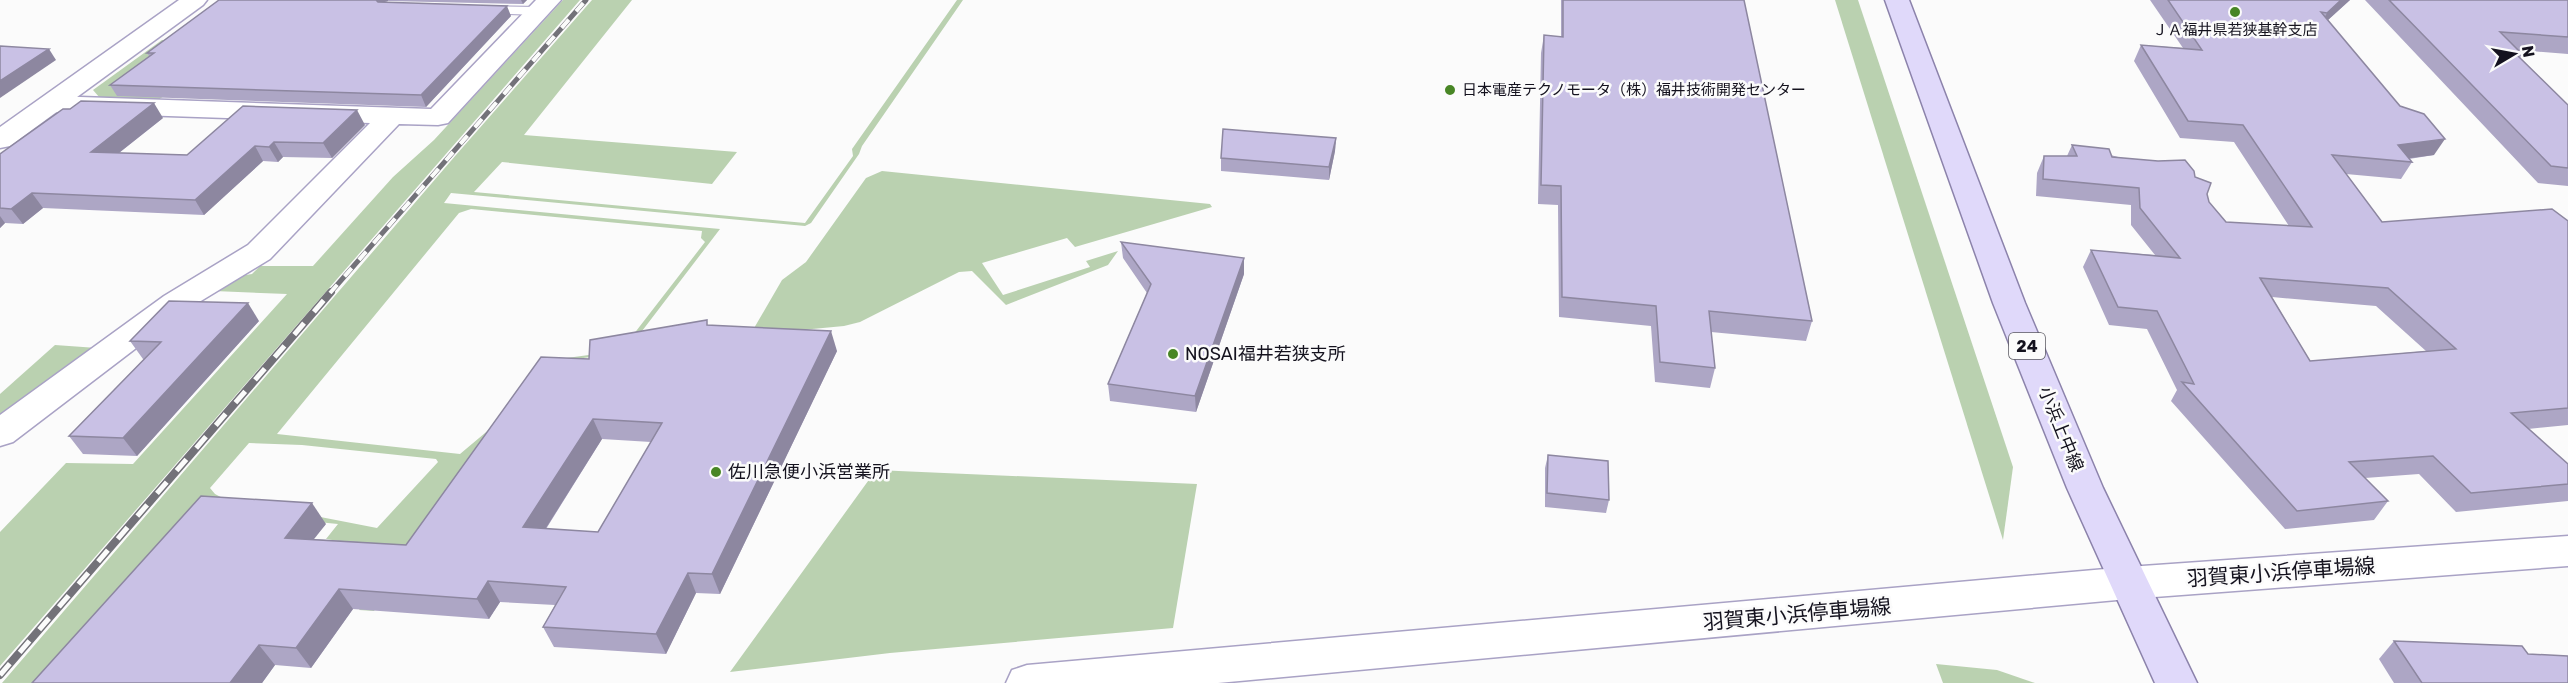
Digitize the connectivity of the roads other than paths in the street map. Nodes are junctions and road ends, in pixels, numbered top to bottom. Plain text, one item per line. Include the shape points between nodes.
1 (195, 0) edge
2 (1897, 0) edge
3 (544, 6) edge
4 (469, 9) edge
5 (51, 104) junction
6 (392, 116) junction
7 (0, 140) edge
8 (0, 433) edge
9 (2568, 550) edge
10 (2128, 583) junction
11 (1027, 683) edge
12 (2176, 683) edge

1 - 5 street
2 - 10 main road, 小浜上中線 / 24 via 2009,303
3 - 4 lane
3 - 6 street via 438,117
5 - 6 street
5 - 7 street
6 - 8 street via 259,252 175,303
9 - 10 street, 羽賀東小浜停車場線
10 - 11 street, 羽賀東小浜停車場線
10 - 12 main road, 小浜上中線 / 24

